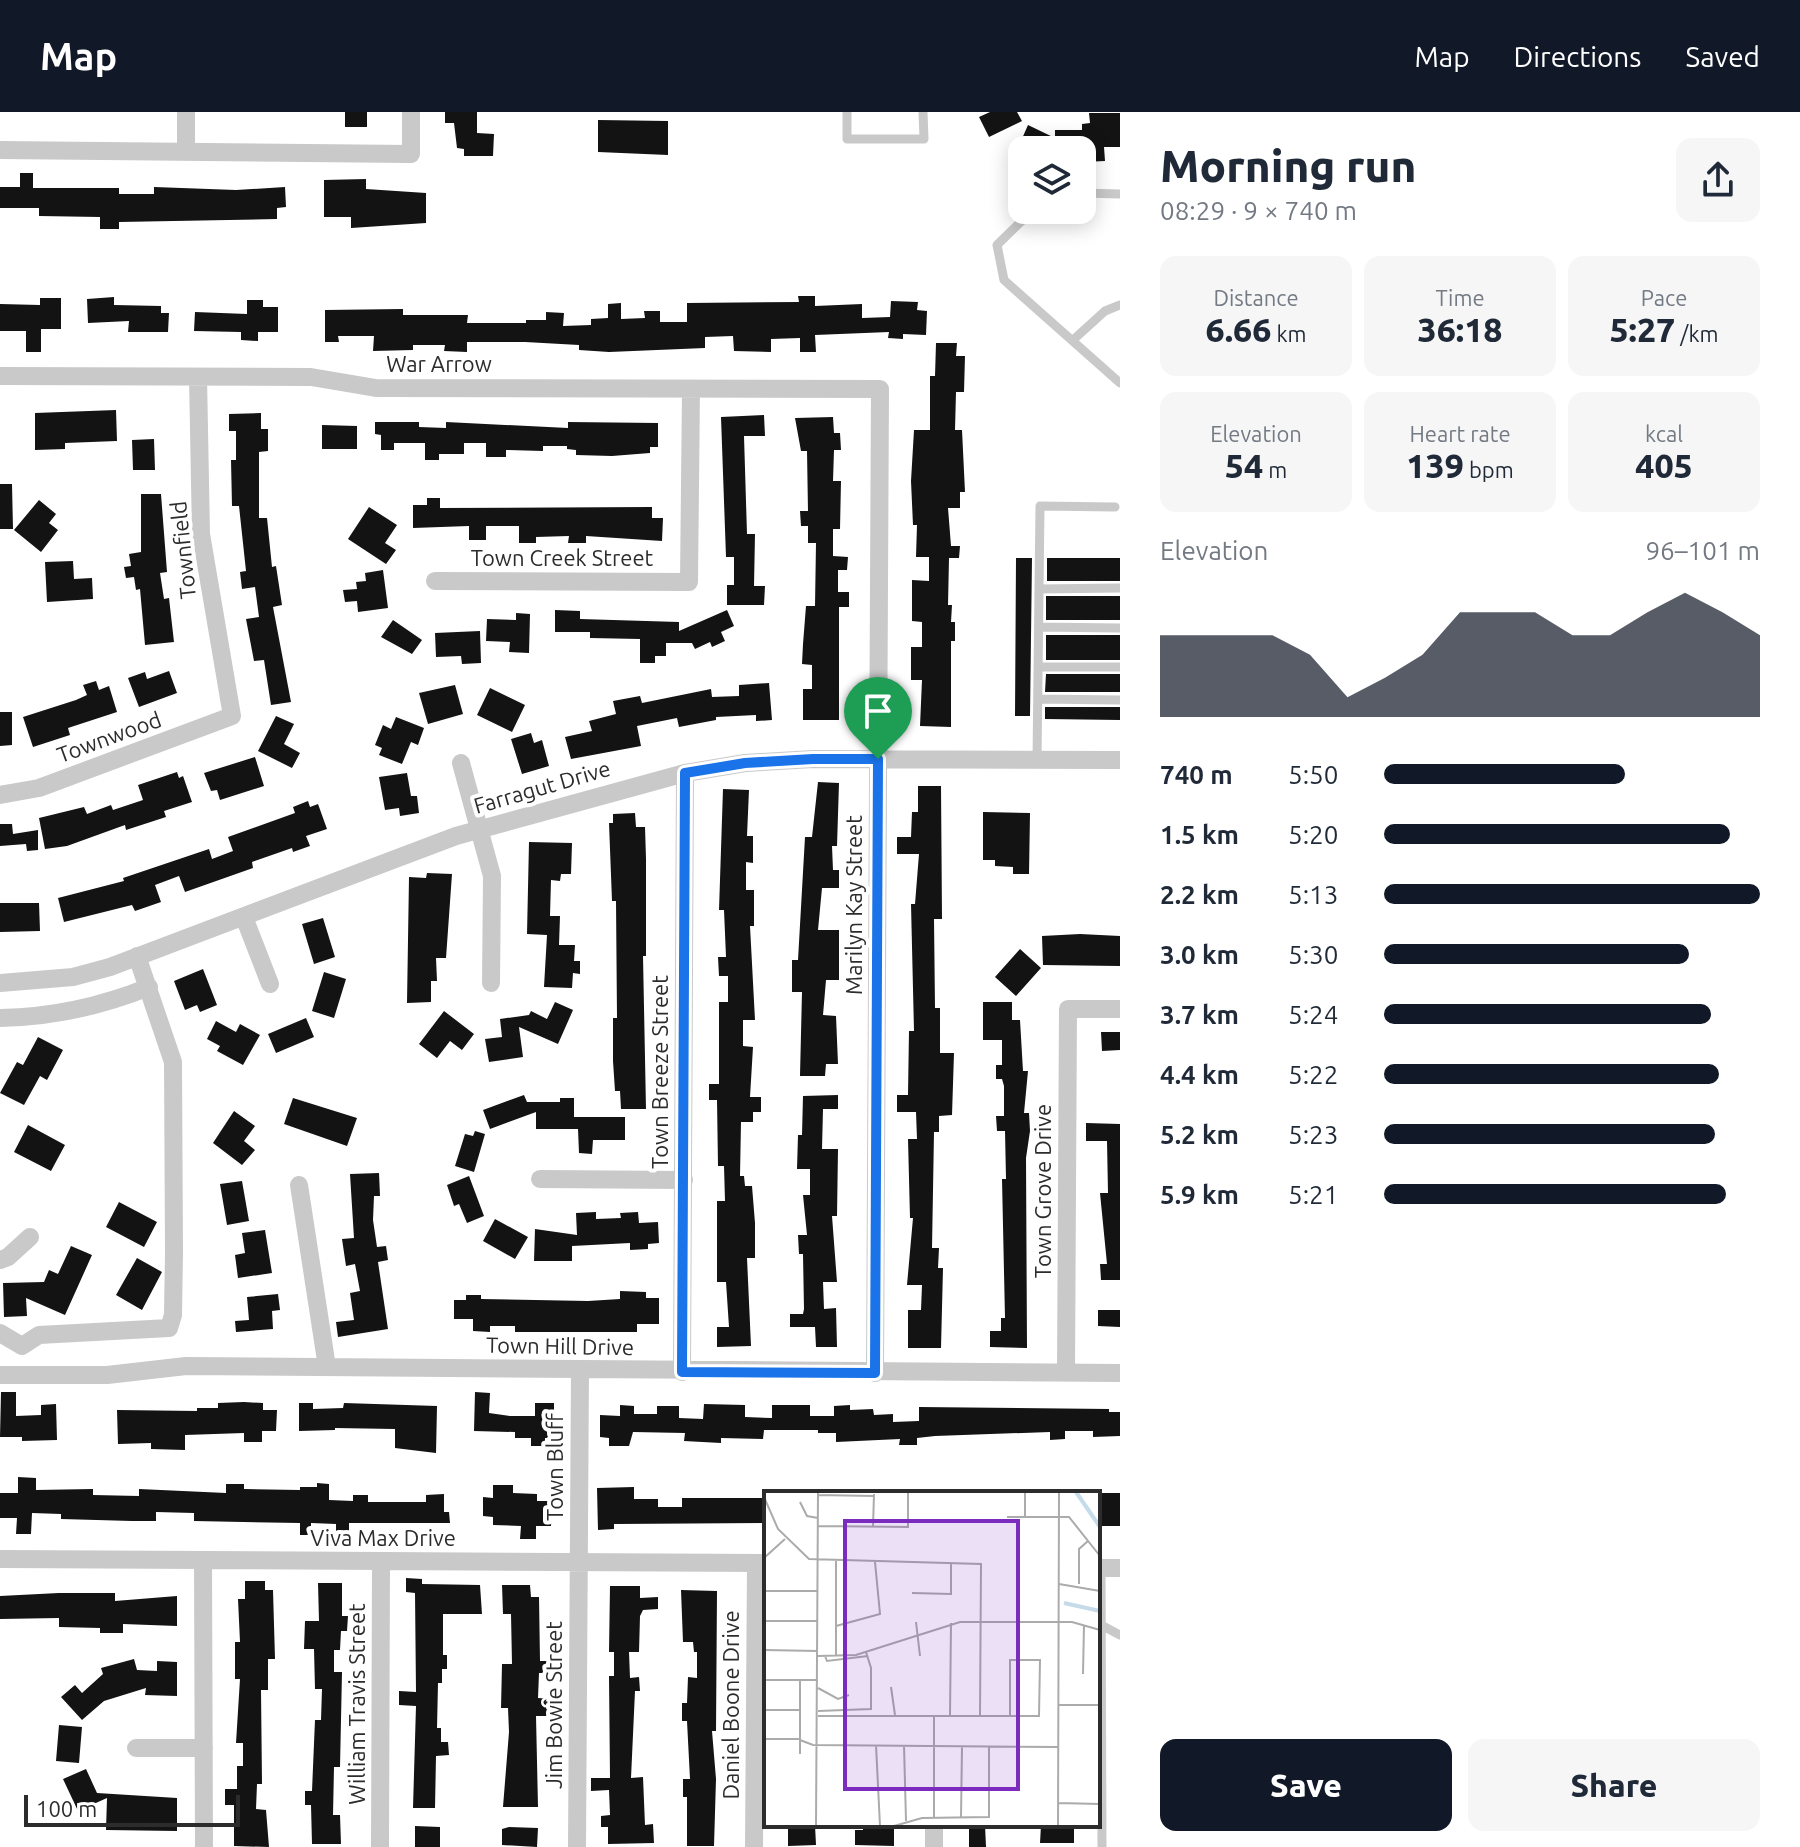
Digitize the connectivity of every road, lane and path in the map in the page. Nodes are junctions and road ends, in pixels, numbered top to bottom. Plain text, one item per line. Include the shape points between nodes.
1 (186, 112) edge
2 (411, 112) edge
3 (847, 112) edge
4 (923, 112) edge
5 (0, 150) edge
6 (186, 151) junction
7 (1096, 193) edge
8 (1120, 194) edge
9 (1019, 224) edge
10 (1120, 305) edge
11 (1073, 340) junction
12 (0, 376) edge
13 (198, 377) junction
14 (1120, 383) edge
15 (691, 389) junction
16 (880, 389) joint
17 (1115, 507) dead end
18 (435, 581) dead end
19 (1120, 588) edge
20 (1039, 589) junction
21 (1039, 627) junction
22 (1120, 628) edge
23 (1039, 667) junction
24 (1120, 667) edge
25 (1038, 699) junction
26 (1120, 700) edge
27 (232, 716) joint
28 (878, 759) junction
29 (1037, 760) junction
30 (1120, 760) edge
31 (461, 763) dead end
32 (685, 773) junction
33 (0, 795) edge
34 (481, 830) junction
35 (244, 917) junction
36 (137, 956) junction
37 (0, 983) edge
38 (491, 983) dead end
39 (270, 984) dead end
40 (149, 987) junction
41 (1120, 1009) edge
42 (0, 1018) edge
43 (540, 1179) dead end
44 (684, 1180) junction
45 (299, 1185) dead end
46 (30, 1237) dead end
47 (0, 1260) edge
48 (0, 1333) edge
49 (327, 1367) junction
50 (580, 1371) junction
51 (682, 1372) junction
52 (1066, 1372) junction
53 (875, 1373) junction
54 (1120, 1373) edge
55 (0, 1375) edge
56 (0, 1559) edge
57 (203, 1561) junction
58 (381, 1562) junction
59 (579, 1563) junction
60 (761, 1563) edge
61 (1100, 1582) edge
62 (1103, 1626) junction
63 (1120, 1635) edge
64 (136, 1748) dead end
65 (204, 1748) junction
66 (204, 1847) edge
67 (380, 1847) edge
68 (577, 1847) edge
69 (754, 1847) edge
70 (1102, 1847) edge

1 - 6 street
2 - 6 street via 411,154
3 - 4 lane via 847,139 924,139
5 - 6 street
7 - 8 lane
9 - 11 lane via 997,245 1004,280
10 - 11 lane via 1105,311
11 - 14 lane
12 - 13 street, War Arrow
13 - 15 street, War Arrow via 321,377 376,388
13 - 27 street, Townfield via 201,534
15 - 16 street, War Arrow
15 - 18 street, Town Creek Street via 689,582
16 - 28 street, Marilyn Kay Street
17 - 20 lane via 1040,506
19 - 20 lane
20 - 21 lane
21 - 22 lane
21 - 23 lane
23 - 24 lane
23 - 25 lane
25 - 26 lane
25 - 29 lane
27 - 33 street, Townwood via 39,788
28 - 29 street, Farragut Drive
28 - 32 street, Farragut Drive via 745,763
28 - 53 street, Marilyn Kay Street
29 - 30 street, Farragut Drive
31 - 34 street
32 - 34 street, Farragut Drive
32 - 44 street, Town Breeze Street
34 - 35 street, Farragut Drive
34 - 38 street via 492,876
35 - 36 street, Farragut Drive
35 - 39 street
36 - 37 street, Farragut Drive via 73,977
36 - 40 street
40 - 42 street via 60,1012
40 - 48 street via 173,1062 169,1328 39,1335 22,1346
41 - 52 street, Town Grove Drive via 1068,1009
43 - 44 street
44 - 51 street, Town Breeze Street
45 - 49 street
46 - 47 street
49 - 50 street, Town Hill Drive
49 - 55 street, Town Hill Drive via 186,1366 107,1375
50 - 51 street, Town Hill Drive
50 - 59 street, Town Bluff
51 - 53 street, Town Hill Drive
52 - 53 street, Town Hill Drive
52 - 54 street, Town Hill Drive
56 - 57 street, Viva Max Drive
57 - 58 street, Viva Max Drive
57 - 65 street
58 - 59 street, Viva Max Drive
58 - 67 street, William Travis Street
59 - 60 street, Viva Max Drive
59 - 68 street, Jim Bowie Street
60 - 69 street, Daniel Boone Drive
61 - 62 lane
62 - 63 lane
62 - 70 lane
64 - 65 street
65 - 66 street

